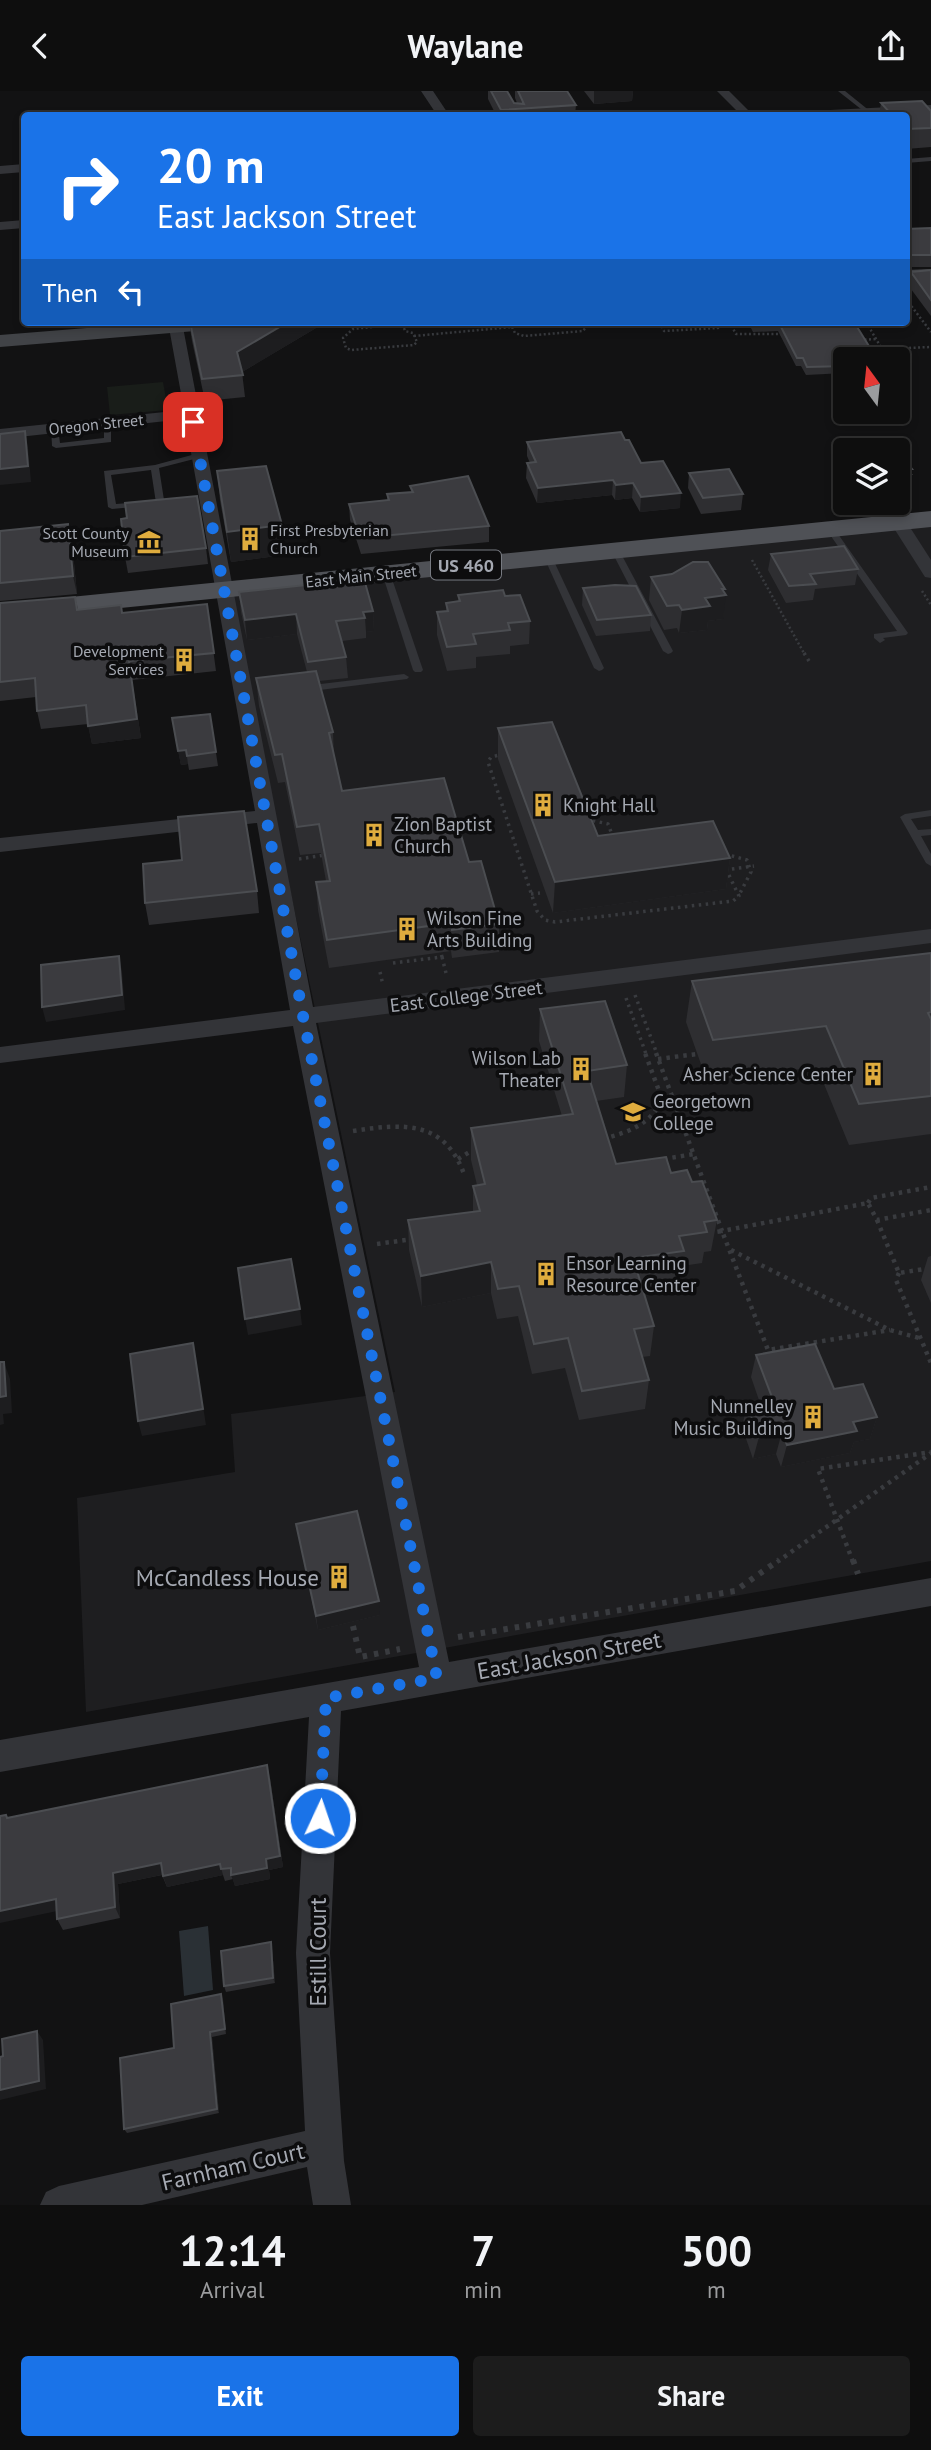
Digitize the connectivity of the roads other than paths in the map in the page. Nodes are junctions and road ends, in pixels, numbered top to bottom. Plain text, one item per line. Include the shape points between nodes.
1 (427, 91) edge
2 (723, 91) edge
3 (841, 91) edge
4 (931, 108) edge
5 (441, 112) edge
6 (744, 112) edge
7 (868, 112) joint
8 (931, 159) edge
9 (910, 161) edge
10 (21, 168) edge
11 (0, 170) edge
12 (21, 224) edge
13 (0, 226) edge
14 (931, 275) edge
15 (910, 276) edge
16 (154, 326) edge
17 (175, 326) edge
18 (0, 341) edge
19 (191, 414) junction
20 (0, 434) edge
21 (199, 455) junction
22 (155, 467) junction
23 (179, 501) edge
24 (160, 503) junction
25 (931, 519) edge
26 (898, 522) junction
27 (830, 529) junction
28 (615, 550) junction
29 (548, 557) junction
30 (386, 573) junction
31 (931, 573) edge
32 (223, 590) junction
33 (0, 612) edge
34 (880, 640) dead end
35 (668, 651) dead end
36 (599, 669) dead end
37 (418, 670) dead end
38 (404, 677) dead end
39 (295, 690) edge
40 (931, 813) edge
41 (267, 816) junction
42 (931, 832) edge
43 (915, 834) junction
44 (0, 845) edge
45 (931, 863) edge
46 (931, 936) edge
47 (303, 1016) junction
48 (0, 1055) edge
49 (931, 1592) edge
50 (437, 1678) junction
51 (326, 1698) junction
52 (0, 1756) edge
53 (324, 2145) junction
54 (59, 2205) edge
55 (332, 2205) edge

1 - 5 street
2 - 6 street
3 - 7 lane
4 - 7 street
8 - 9 lane
10 - 11 street
12 - 13 street
14 - 15 street
16 - 18 street
17 - 19 street
19 - 20 street, Oregon Street
19 - 21 street
21 - 22 lane
21 - 32 street via 202,499
22 - 24 lane
22 - 24 lane via 107,473 112,507
23 - 24 lane
25 - 26 main road, East Main Street / US 460
26 - 27 main road, East Main Street / US 460
26 - 31 street
27 - 28 main road, East Main Street / US 460
27 - 34 lane via 903,633 877,636
28 - 29 main road, East Main Street / US 460
28 - 35 lane
29 - 30 main road, East Main Street / US 460
29 - 36 lane
30 - 32 main road, East Main Street / US 460
30 - 37 lane
32 - 33 main road, East Main Street / US 460
32 - 41 street via 249,695
38 - 39 lane
40 - 43 lane via 905,817
41 - 44 street
41 - 47 street
42 - 43 lane
43 - 45 lane
46 - 47 street, East College Street
47 - 48 street, East College Street
47 - 50 street
49 - 50 street, East Jackson Street
50 - 51 street, East Jackson Street
51 - 52 street, East Jackson Street
51 - 53 street, Estill Court via 313,1953
53 - 54 street, Farnham Court
53 - 55 street, Estill Court

